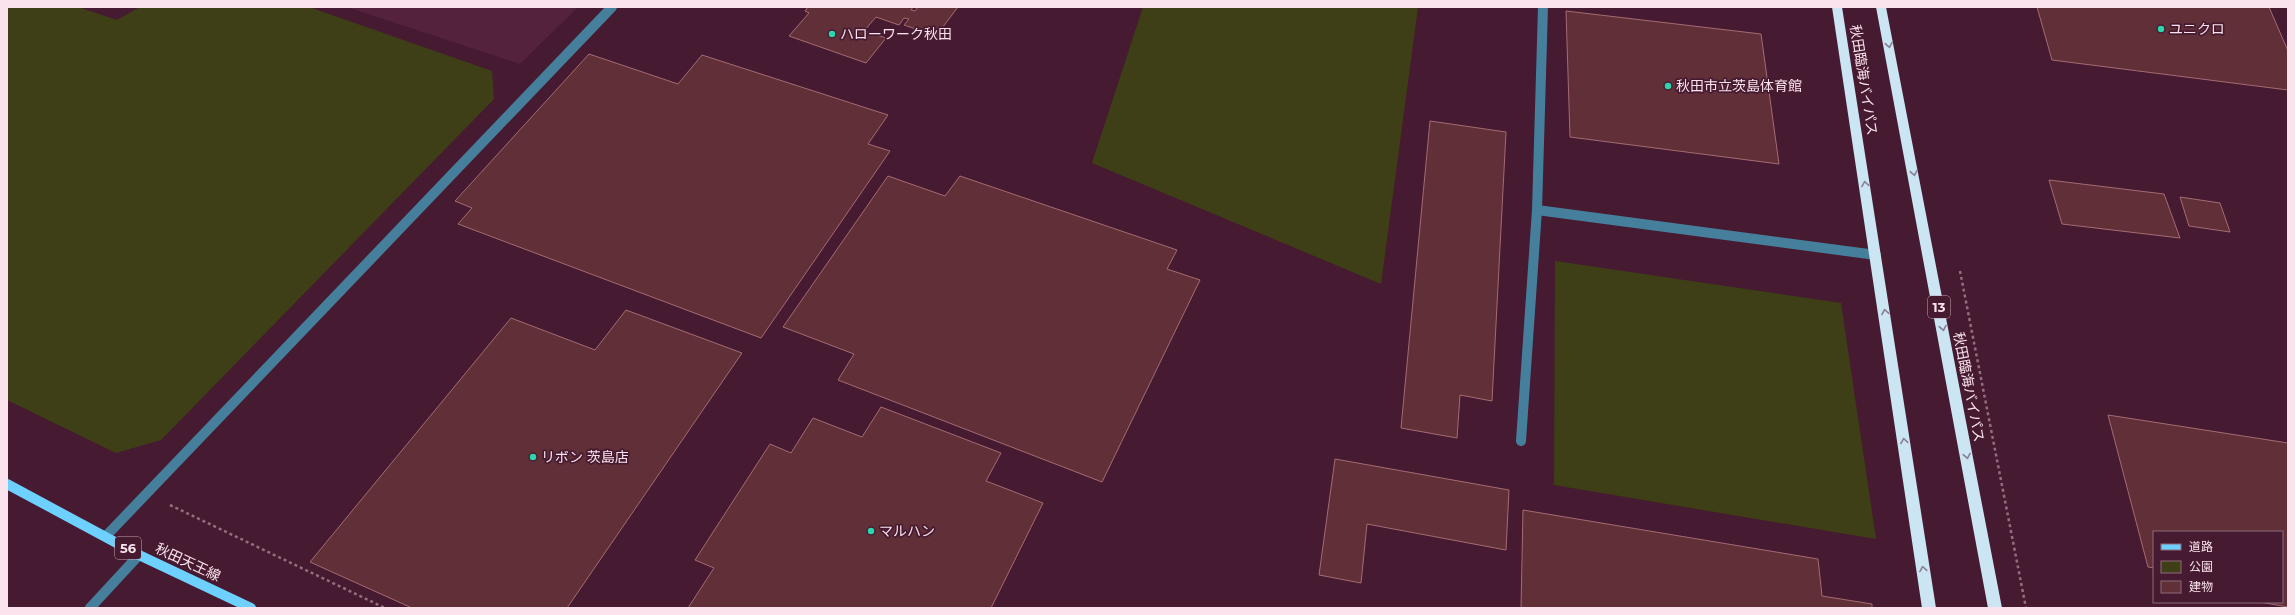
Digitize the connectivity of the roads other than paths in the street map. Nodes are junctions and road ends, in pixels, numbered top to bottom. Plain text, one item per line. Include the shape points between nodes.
1 (612, 7) edge
2 (1543, 7) edge
3 (1837, 7) edge
4 (1881, 7) edge
5 (1538, 210) junction
6 (1876, 255) junction
7 (1521, 441) dead end
8 (7, 484) edge
9 (106, 536) junction
10 (139, 555) junction
11 (90, 608) edge
12 (251, 608) edge
13 (1929, 608) edge
14 (1995, 608) edge

1 - 9 street
2 - 5 street
6 -> 3 highway, 秋田臨海バイパス
4 -> 14 highway, 秋田臨海バイパス / 13
5 - 6 street
5 - 7 street
13 -> 6 highway, 秋田臨海バイパス
8 - 9 main road, 秋田天王線 / 56
9 - 10 main road, 秋田天王線 / 56
10 - 11 street
10 - 12 main road, 秋田天王線 / 56

